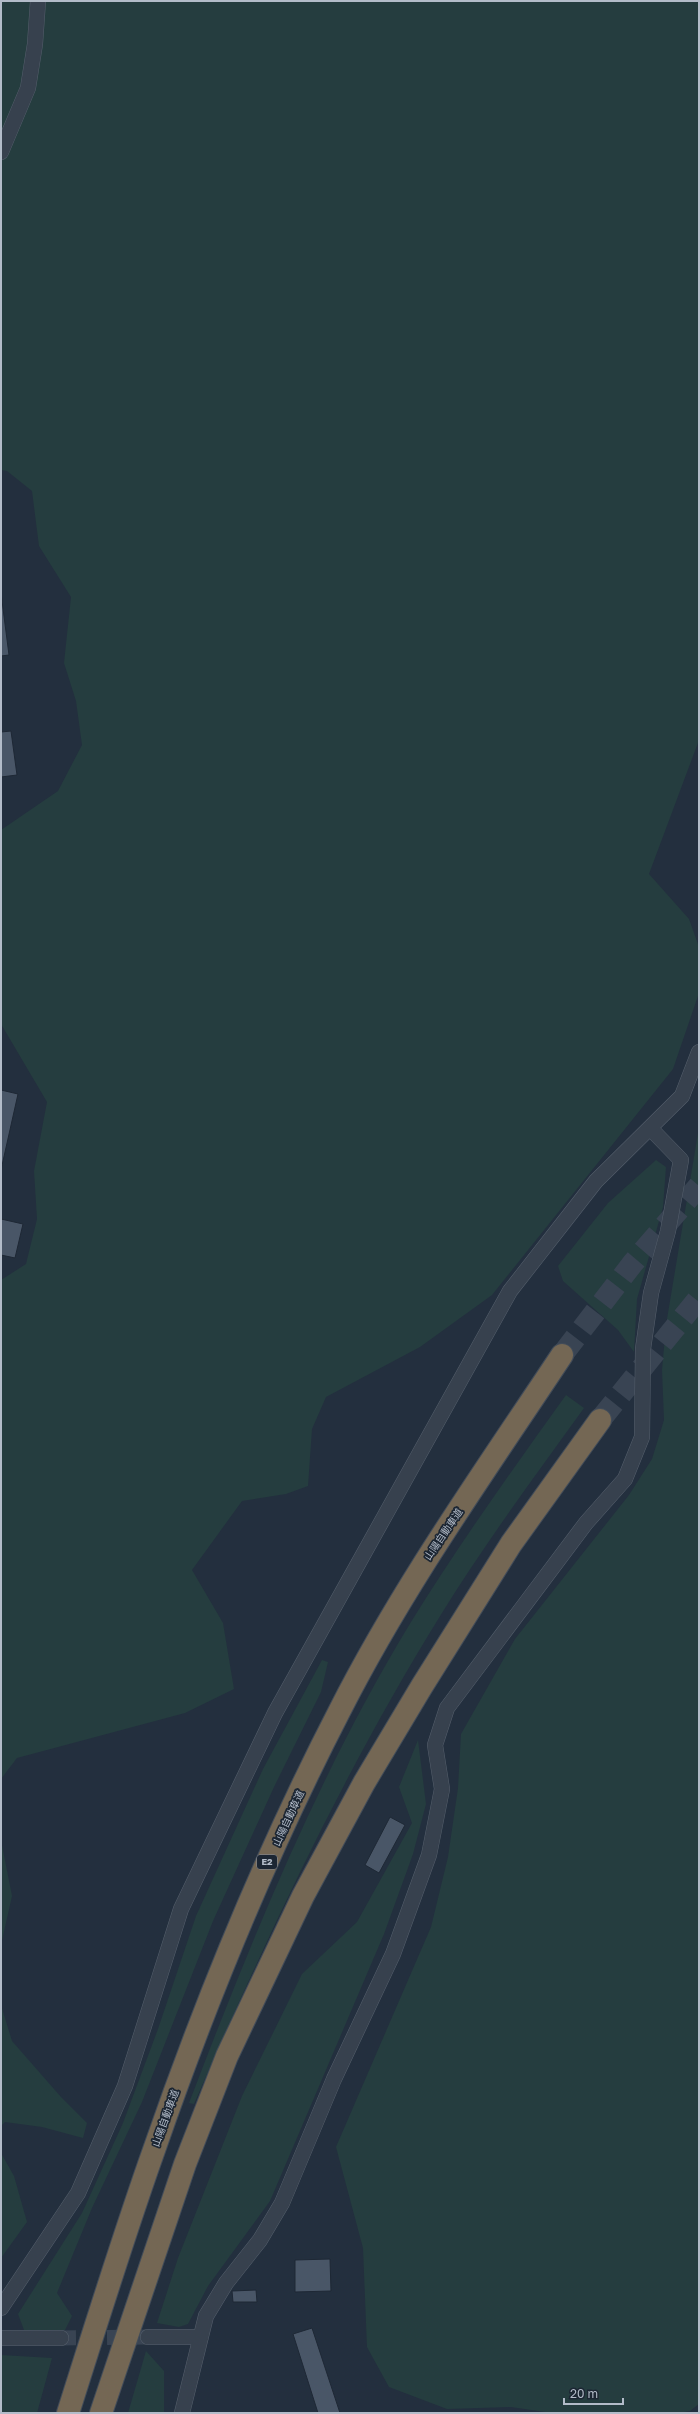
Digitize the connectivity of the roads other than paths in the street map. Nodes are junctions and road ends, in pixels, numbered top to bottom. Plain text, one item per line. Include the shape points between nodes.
1 (38, 1) edge
2 (1, 152) edge
3 (699, 1052) edge
4 (650, 1128) junction
5 (562, 1355) tunnel mouth
6 (600, 1420) tunnel mouth
7 (1, 2308) edge
8 (148, 2337) tunnel mouth
9 (201, 2337) junction
10 (1, 2338) edge
11 (61, 2338) tunnel mouth
12 (68, 2413) edge
13 (101, 2413) edge
14 (182, 2413) edge

1 - 2 street via 28,88
3 - 4 street via 682,1096
4 - 7 street via 596,1182 510,1291 275,1713 181,1909 125,2086 78,2193
4 - 9 street via 681,1160 668,1231 651,1293 643,1349 642,1437 625,1479 586,1523 447,1708 435,1745 442,1789 429,1855 392,1954 334,2079 282,2203 260,2240 222,2289 206,2316
5 - 12 highway, 山陽自動車道 / E2 via 423,1563 340,1709 266,1865 192,2046 153,2151
6 - 13 highway via 512,1544 422,1686 364,1783 303,1896 228,2056 185,2164
8 - 9 street
9 - 14 street
10 - 11 street

